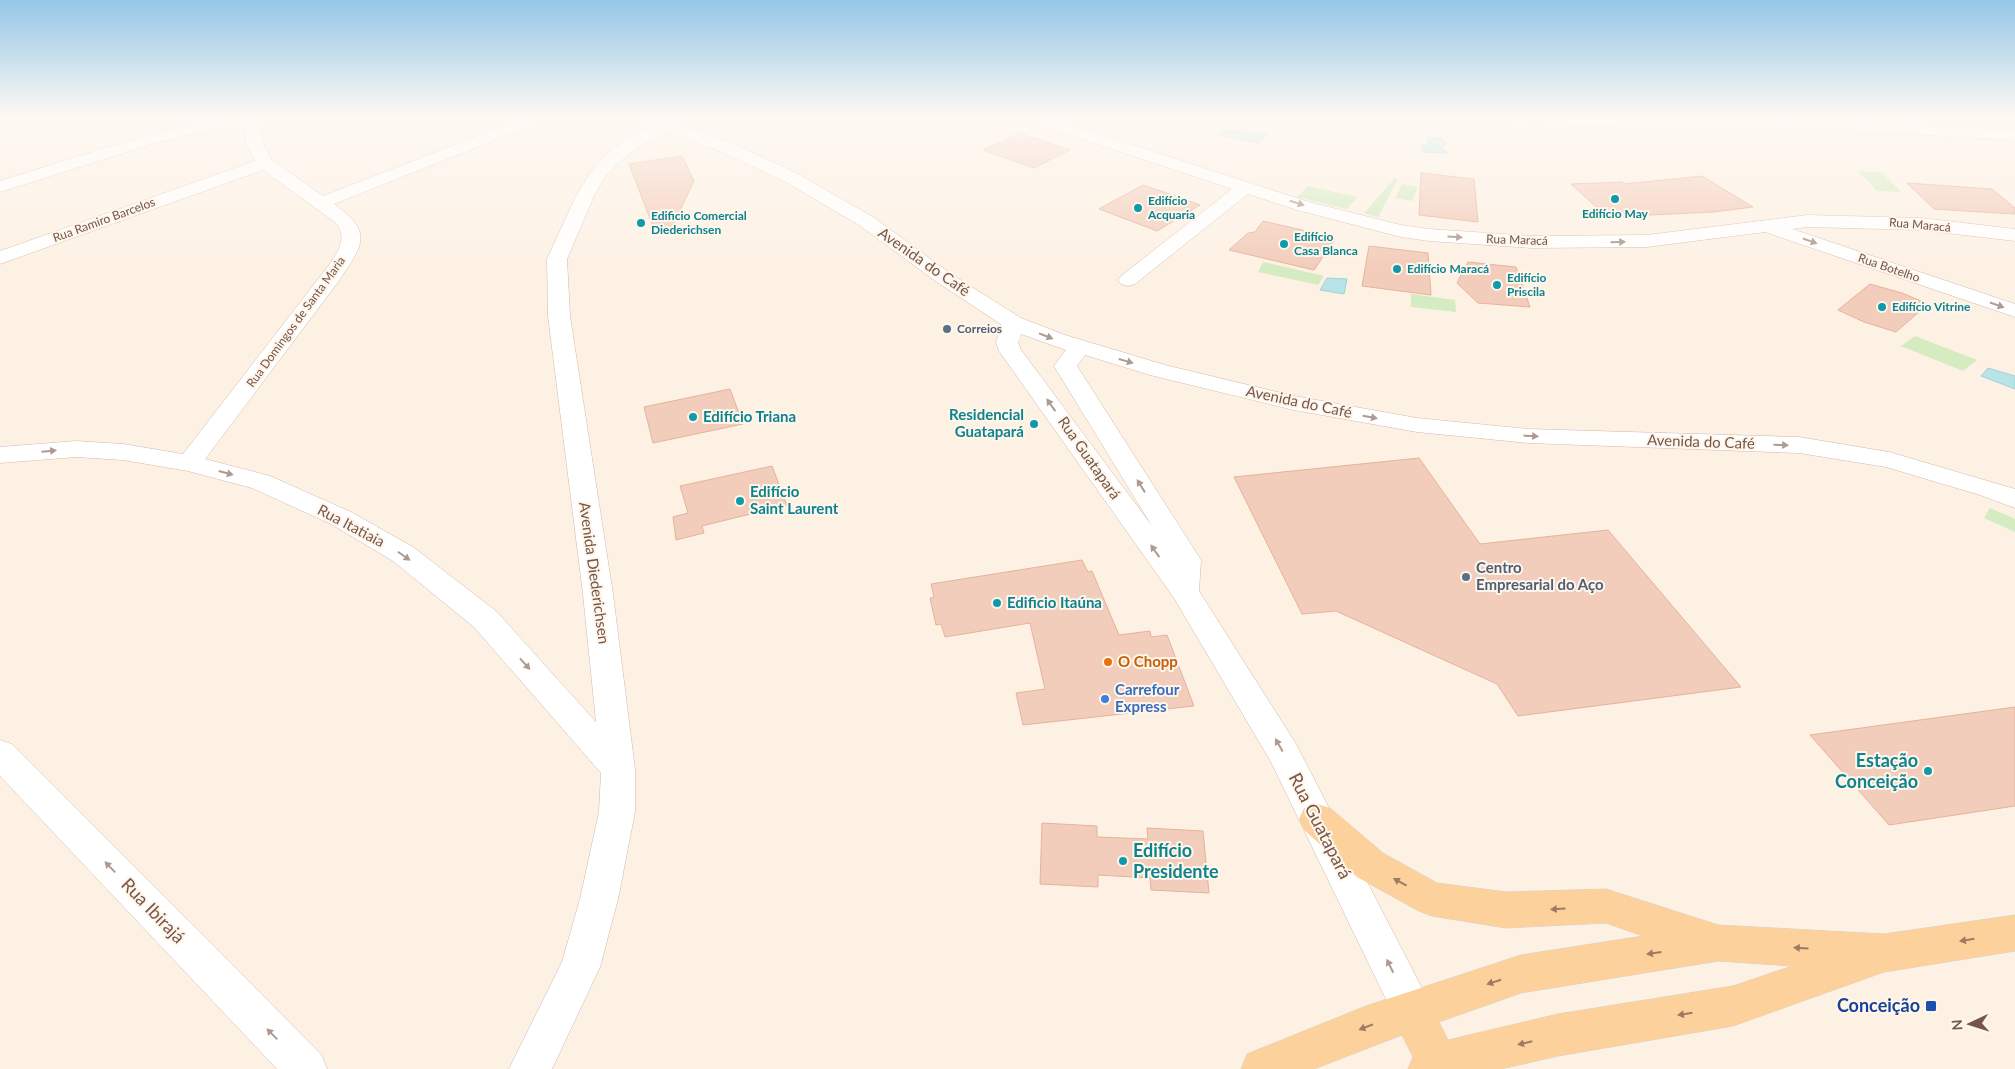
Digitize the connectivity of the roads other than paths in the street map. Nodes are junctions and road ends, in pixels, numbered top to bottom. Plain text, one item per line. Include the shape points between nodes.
1 (61, 168) edge
2 (251, 168) edge
3 (271, 168) edge
4 (409, 168) edge
5 (604, 168) edge
6 (771, 168) edge
7 (1187, 168) edge
8 (0, 187) edge
9 (1245, 187) junction
10 (321, 202) junction
11 (1764, 225) junction
12 (2015, 235) edge
13 (0, 258) edge
14 (1128, 280) dead end
15 (2015, 311) edge
16 (1013, 323) junction
17 (1080, 347) junction
18 (0, 455) edge
19 (189, 463) junction
20 (2015, 498) edge
21 (1184, 591) junction
22 (0, 754) edge
23 (618, 769) junction
24 (1317, 819) junction
25 (2015, 933) edge
26 (1719, 943) junction
27 (1884, 953) junction
28 (1412, 1010) junction
29 (1436, 1067) edge
30 (306, 1069) edge
31 (530, 1069) edge
32 (1262, 1069) edge

1 - 8 street
2 - 13 street, Rua Ramiro Barcelos
3 - 10 street, Rua Domingos de Santa Maria
4 - 10 street
5 - 23 street, Avenida Diederichsen via 585,196 557,259 559,316 598,594
6 - 16 street, Avenida do Café via 866,220 944,278
7 - 9 street, Rua Maracá
9 -> 11 street, Rua Maracá via 1401,231 1458,238 1532,242 1638,241
9 - 14 street
10 - 19 street, Rua Domingos de Santa Maria via 343,219 350,229 352,240 348,250 248,389
11 - 12 street, Rua Maracá via 1808,220 1871,221
11 -> 15 street, Rua Botelho
16 -> 17 street, Avenida do Café
21 -> 16 street, Rua Guatapará via 1010,351 1007,342
17 -> 20 street, Avenida do Café via 1158,370 1294,403 1417,425 1528,436 1799,445 1889,460
21 -> 17 street, Rua Guatapará via 1187,560 1065,366
18 -> 19 street, Rua Itatiaia via 76,449 122,452
19 -> 23 street, Rua Itatiaia via 260,482 342,518 403,554 485,619
24 -> 21 street, Rua Guatapará via 1284,754
30 -> 22 street, Rua Ibirajá
23 - 31 street, Avenida Diederichsen via 617,812 599,899 580,967
26 -> 24 main road via 1606,906 1506,910 1432,900 1370,865
28 -> 24 street, Rua Guatapará
25 -> 27 main road
27 -> 26 main road
26 -> 28 main road via 1520,974
27 -> 29 main road via 1733,1006 1558,1035
28 - 29 main road, Rua Guatapará
28 -> 32 main road

